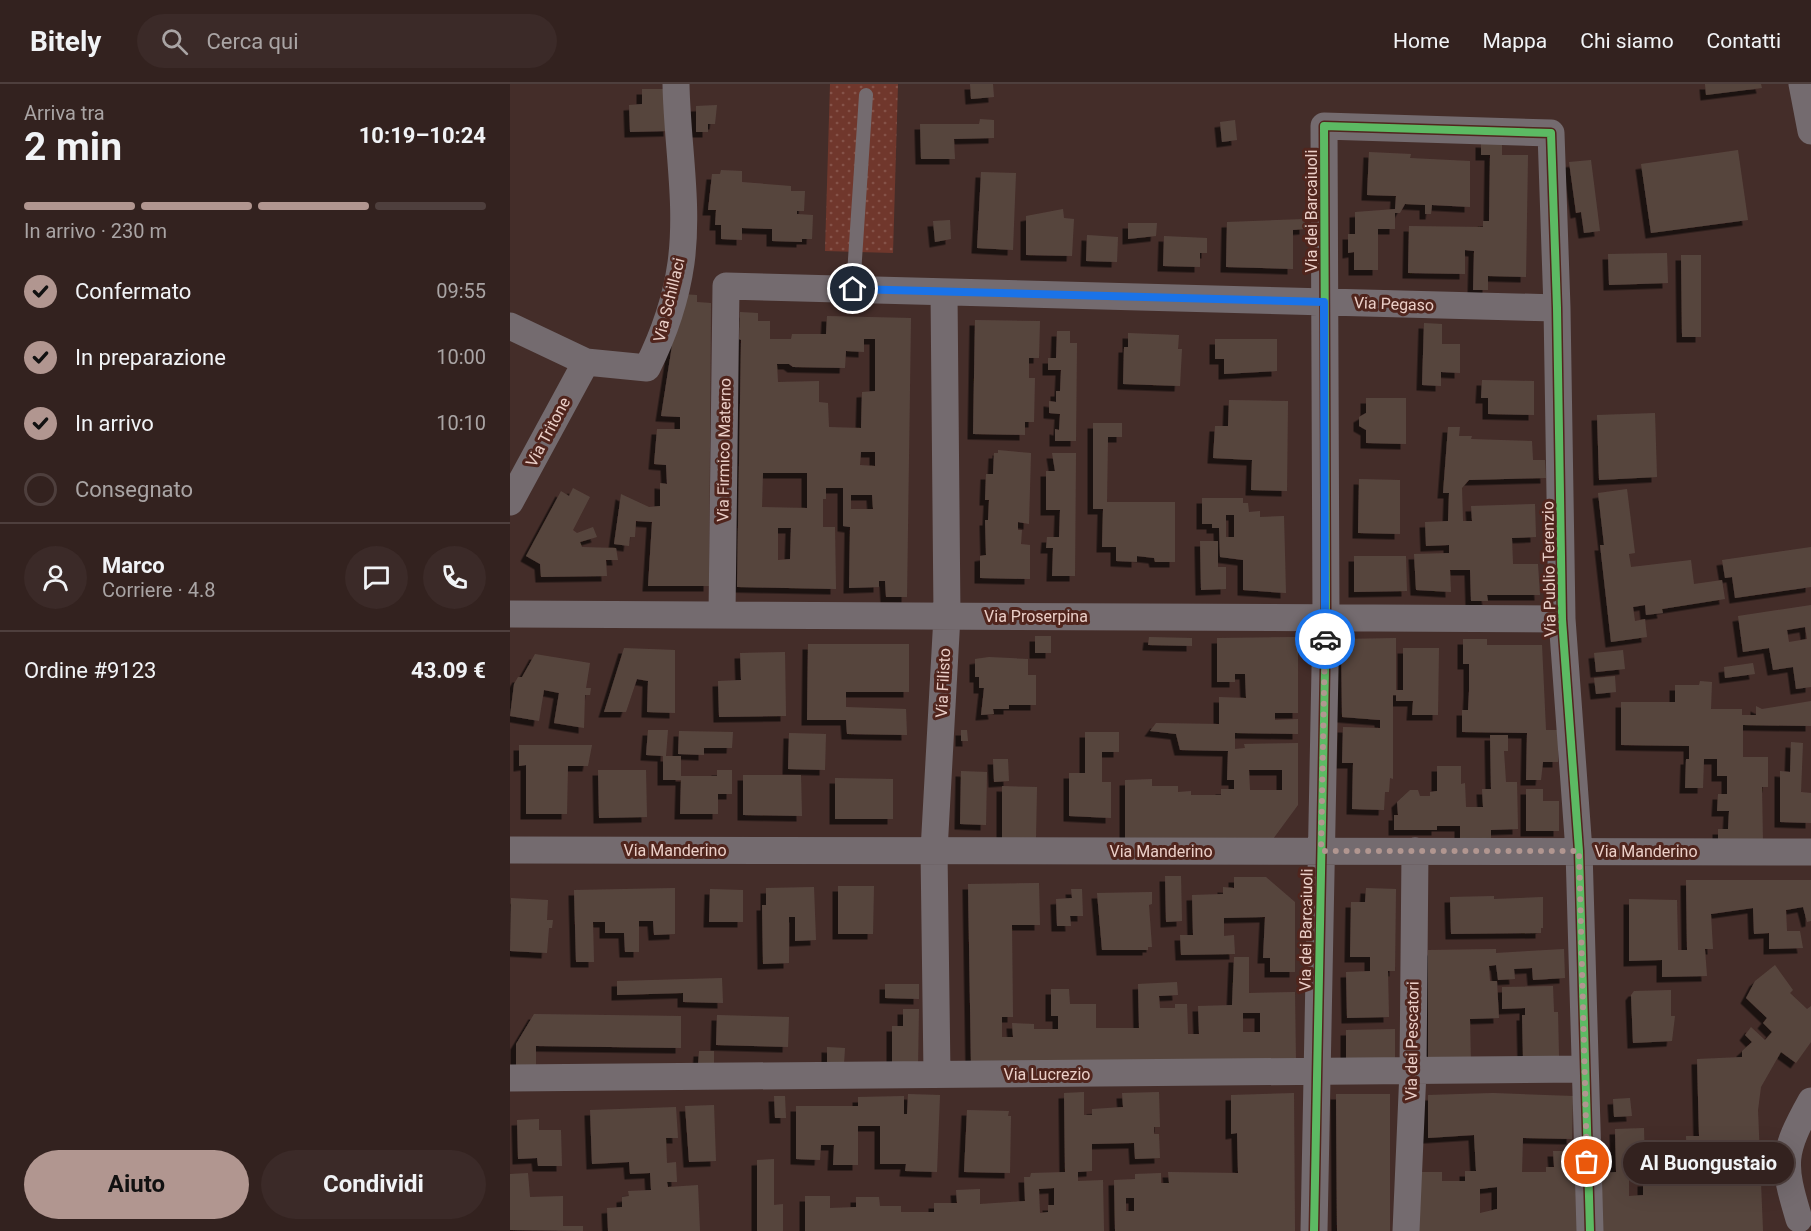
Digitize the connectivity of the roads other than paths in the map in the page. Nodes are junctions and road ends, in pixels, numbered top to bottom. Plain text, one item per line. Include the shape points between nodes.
1 (676, 84) edge
2 (1802, 84) edge
3 (866, 95) dead end
4 (1324, 126) joint
5 (1811, 131) edge
6 (726, 286) joint
7 (853, 289) junction
8 (944, 292) junction
9 (1324, 302) junction
10 (1557, 308) junction
11 (510, 326) edge
12 (586, 362) junction
13 (510, 502) edge
14 (510, 614) edge
15 (722, 615) junction
16 (947, 616) junction
17 (1326, 618) junction
18 (1562, 619) junction
19 (510, 850) edge
20 (934, 851) junction
21 (1321, 851) junction
22 (1415, 851) junction
23 (1579, 851) junction
24 (1811, 852) edge
25 (1584, 1069) junction
26 (1317, 1071) junction
27 (1413, 1071) junction
28 (937, 1074) junction
29 (510, 1078) edge
30 (1811, 1101) edge
31 (1799, 1225) edge
32 (1314, 1231) edge
33 (1407, 1231) edge
34 (1590, 1231) edge

1 - 12 street, Via Schillaci via 682,186 681,263 661,340 647,368
2 - 5 street
3 - 7 lane
4 - 9 street, Via dei Barcaiuoli
4 - 10 street, Via Publio Terenzio via 1551,133
6 - 7 street, Via Pegaso
6 - 15 street, Via Firmico Materno
7 - 8 street, Via Pegaso
8 - 9 street, Via Pegaso
8 - 16 street, Via Filisto
9 - 10 street, Via Pegaso
9 - 17 street, Via dei Barcaiuoli
10 - 18 street, Via Publio Terenzio
11 - 12 street, Via Schillaci
12 - 13 street, Via Tritone
14 - 15 street, Via Proserpina
15 - 16 street, Via Proserpina
16 - 17 street, Via Proserpina
16 - 20 street, Via Filisto
17 - 18 street, Via Proserpina
17 - 21 street, Via dei Barcaiuoli
18 - 23 street, Via Publio Terenzio
19 - 20 street, Via Manderino
20 - 21 street, Via Manderino
20 - 28 street, Via Filisto
21 - 22 street, Via Manderino
21 - 26 street, Via dei Barcaiuoli
22 - 23 street, Via Manderino
22 - 27 street, Via dei Pescatori
23 - 24 street, Via Manderino
23 - 25 street, Via Publio Terenzio
25 - 27 street, Via Lucrezio
25 - 34 street, Via Publio Terenzio
26 - 27 street, Via Lucrezio
26 - 28 street, Via Lucrezio
26 - 32 street, Via dei Barcaiuoli
27 - 33 street, Via dei Pescatori
28 - 29 street, Via Lucrezio
30 - 31 street via 1790,1138 1786,1176

